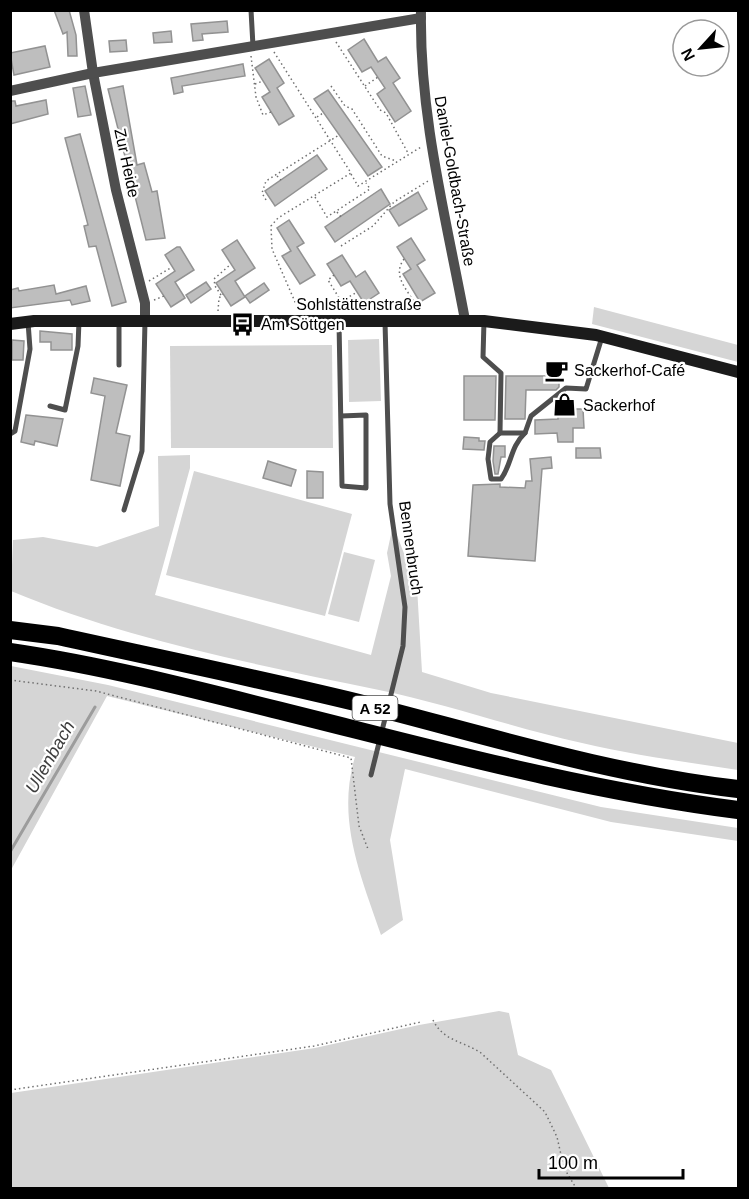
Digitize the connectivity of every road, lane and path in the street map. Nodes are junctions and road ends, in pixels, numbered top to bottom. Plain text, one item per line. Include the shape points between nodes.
1 (84, 10) edge
2 (251, 10) edge
3 (421, 14) edge
4 (330, 33) junction
5 (268, 43) junction
6 (251, 46) junction
7 (355, 62) dead end
8 (351, 64) junction
9 (93, 73) junction
10 (378, 77) dead end
11 (263, 81) dead end
12 (254, 84) junction
13 (332, 86) dead end
14 (364, 86) junction
15 (10, 91) edge
16 (386, 109) dead end
17 (271, 112) dead end
18 (382, 112) junction
19 (323, 113) dead end
20 (316, 118) junction
21 (339, 135) dead end
22 (330, 141) junction
23 (430, 142) junction
24 (408, 153) junction
25 (303, 159) junction
26 (306, 162) dead end
27 (396, 162) junction
28 (351, 173) junction
29 (277, 175) junction
30 (436, 176) junction
31 (281, 180) dead end
32 (365, 182) junction
33 (364, 193) junction
34 (315, 196) junction
35 (402, 197) junction
36 (367, 198) dead end
37 (266, 200) dead end
38 (405, 201) dead end
39 (336, 211) junction
40 (340, 217) dead end
41 (341, 246) dead end
42 (404, 259) dead end
43 (231, 264) dead end
44 (172, 267) dead end
45 (334, 275) dead end
46 (141, 286) junction
47 (413, 290) dead end
48 (357, 292) dead end
49 (409, 293) junction
50 (341, 301) junction
51 (385, 320) junction
52 (419, 320) junction
53 (465, 320) junction
54 (79, 321) junction
55 (119, 321) junction
56 (146, 321) junction
57 (218, 321) junction
58 (302, 321) junction
59 (339, 321) junction
60 (352, 321) junction
61 (484, 321) junction
62 (28, 322) junction
63 (10, 324) edge
64 (602, 337) junction
65 (119, 365) dead end
66 (738, 372) edge
67 (50, 406) dead end
68 (341, 416) junction
69 (500, 433) junction
70 (10, 434) edge
71 (525, 434) junction
72 (123, 510) dead end
73 (10, 630) edge
74 (10, 652) edge
75 (10, 680) edge
76 (371, 775) dead end
77 (738, 789) edge
78 (738, 810) edge
79 (368, 849) dead end
80 (433, 1020) dead end
81 (421, 1022) dead end
82 (10, 1090) edge
83 (576, 1188) edge

1 - 9 street, Zur Heide
2 - 6 lane
3 - 4 street
3 - 23 street, Daniel-Goldbach-Straße via 424,103
4 - 5 street
4 - 8 path
5 - 6 street
5 - 20 path
6 - 9 street
6 - 12 path
7 - 8 path
8 - 14 path
9 - 15 street
9 - 46 street, Zur Heide via 116,190
10 - 14 path
11 - 12 path
12 - 17 path via 263,115
13 - 27 path via 382,156
14 - 18 path
16 - 18 path
18 - 24 path
19 - 20 path
20 - 22 path
21 - 22 path
22 - 25 path
22 - 28 path
23 - 24 path
23 - 30 street, Daniel-Goldbach-Straße
24 - 27 path
25 - 26 path
25 - 29 path
27 - 32 path
28 - 32 path via 358,186
28 - 34 path
29 - 31 path
29 - 37 path via 263,186
30 - 35 path
30 - 53 street, Daniel-Goldbach-Straße
32 - 33 path via 370,189
33 - 36 path
33 - 39 path
34 - 39 path via 327,217
34 - 58 path via 274,221 270,234 272,249
35 - 38 path
35 - 41 path via 374,226
39 - 40 path
42 - 49 path via 399,276
43 - 57 path via 214,279 222,294
44 - 46 path
45 - 50 path via 328,280
46 - 56 street, Zur Heide
47 - 49 path
48 - 50 path
49 - 52 path via 418,308
50 - 60 path
51 - 52 street, Sohlstättenstraße
51 - 60 street, Sohlstättenstraße
51 - 76 lane, Bennenbruch via 390,504 405,607 404,646
52 - 53 street, Sohlstättenstraße
53 - 61 street, Sohlstättenstraße
54 - 55 street, Sohlstättenstraße
54 - 62 street, Sohlstättenstraße
54 - 67 lane via 65,410
55 - 56 street, Sohlstättenstraße
55 - 65 lane
56 - 57 street, Sohlstättenstraße
56 - 72 lane via 142,451
57 - 58 street, Sohlstättenstraße
58 - 59 street, Sohlstättenstraße
59 - 60 street, Sohlstättenstraße
59 - 68 lane
61 - 64 street, Sohlstättenstraße
61 - 69 lane via 483,357 501,373
62 - 63 street, Sohlstättenstraße
62 - 70 lane via 30,349 15,430
64 - 66 street, Sohlstättenstraße
64 - 71 lane via 586,389 566,388 531,416
68 - 68 lane via 342,486 366,488 366,415
69 - 71 lane
69 - 71 lane via 490,442 491,479 501,479 516,441
73 - 77 highway, A 52 via 58,636 355,702 575,759
74 - 78 highway, A 52 via 164,681 577,784
75 - 79 path via 96,691 351,758 359,826
80 - 83 path via 442,1035 481,1053 545,1112 557,1137 564,1168
81 - 82 path via 314,1046

